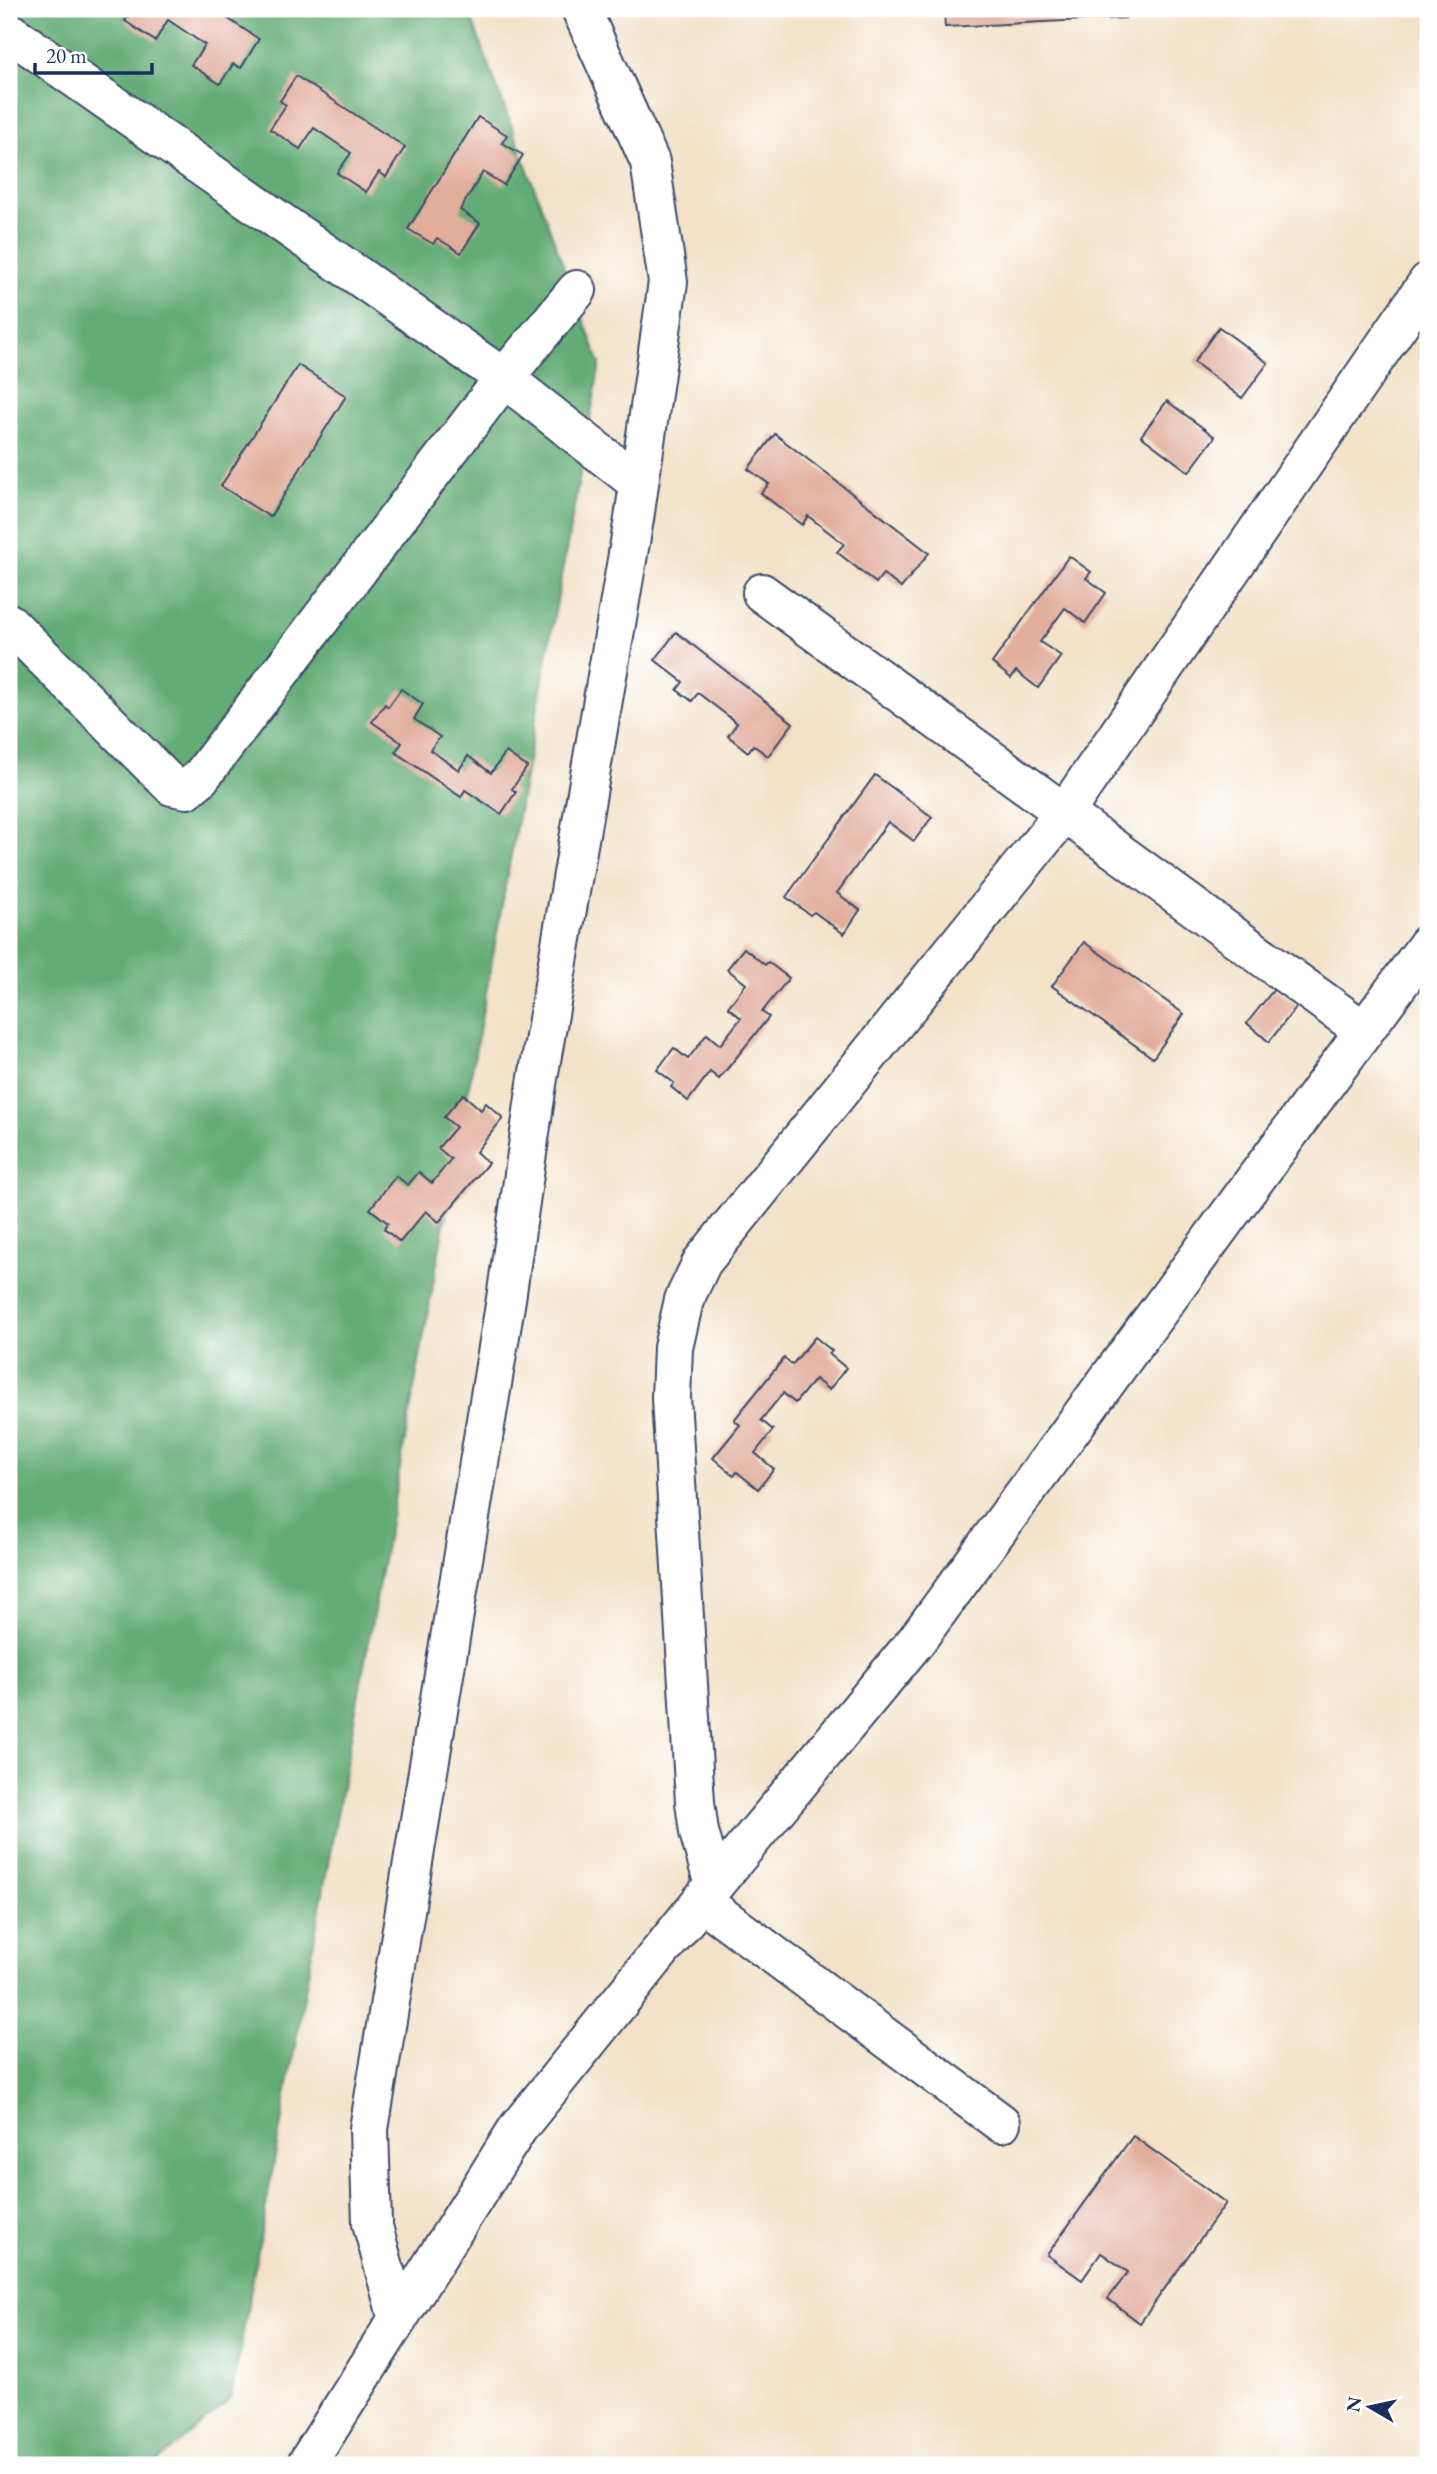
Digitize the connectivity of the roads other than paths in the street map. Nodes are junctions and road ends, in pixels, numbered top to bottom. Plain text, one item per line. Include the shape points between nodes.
1 (581, 9) edge
2 (9, 32) edge
3 (1428, 282) edge
4 (577, 290) dead end
5 (503, 378) junction
6 (638, 482) junction
7 (762, 593) dead end
8 (9, 623) edge
9 (1065, 811) junction
10 (1428, 944) edge
11 (1363, 1030) junction
12 (708, 1893) junction
13 (1001, 2123) dead end
14 (398, 2319) junction
15 (306, 2465) edge

1 - 6 lane via 650,162 668,282
2 - 5 lane
3 - 9 lane
4 - 5 lane
5 - 6 lane
5 - 8 lane via 200,778 187,789 172,786
6 - 14 lane via 369,2129 372,2223
7 - 9 lane
9 - 11 lane
9 - 12 lane via 702,1262 684,1300 673,1348 671,1398 695,1802
10 - 11 lane
11 - 12 lane via 916,1641
12 - 13 lane
12 - 14 lane via 518,2127
14 - 15 lane

